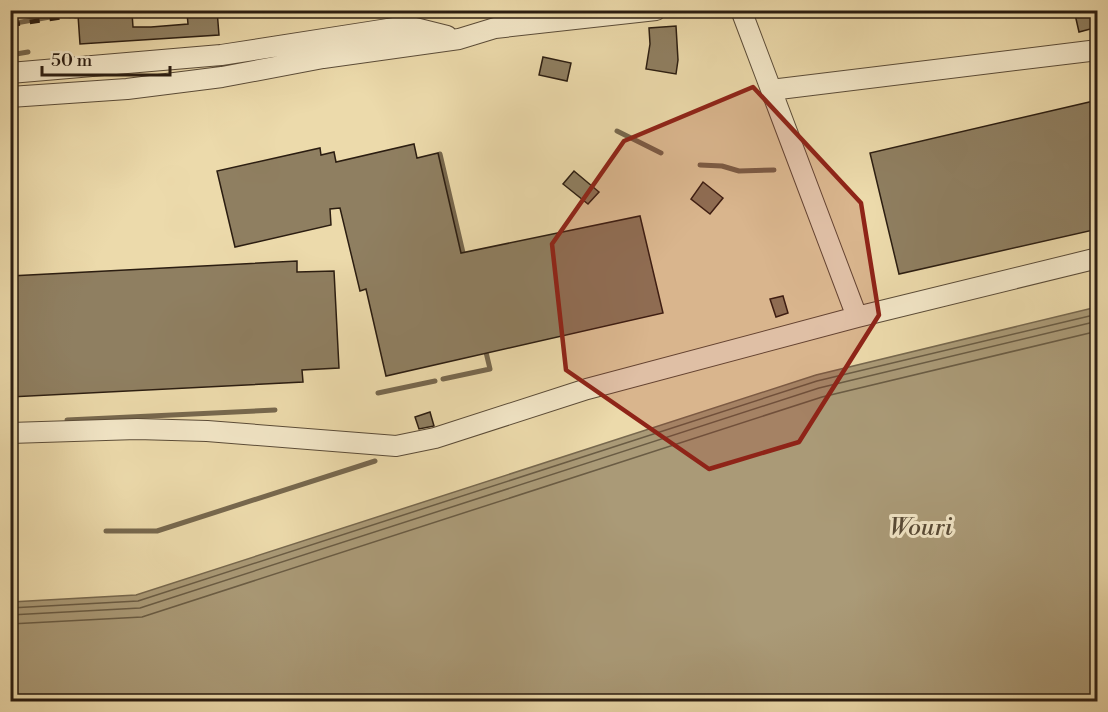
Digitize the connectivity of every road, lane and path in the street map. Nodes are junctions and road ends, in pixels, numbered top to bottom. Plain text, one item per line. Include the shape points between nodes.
1 (656, 10) edge
2 (741, 10) edge
3 (322, 49) junction
4 (1098, 50) edge
5 (10, 73) edge
6 (771, 90) junction
7 (10, 97) edge
8 (1098, 258) edge
9 (857, 317) junction
10 (10, 433) edge

1 - 3 street via 495,28 459,39 409,35
2 - 6 street
3 - 5 street
3 - 7 street via 222,77 127,89
4 - 6 street
6 - 9 street
8 - 9 street
9 - 10 street via 587,389 435,438 396,446 207,431

